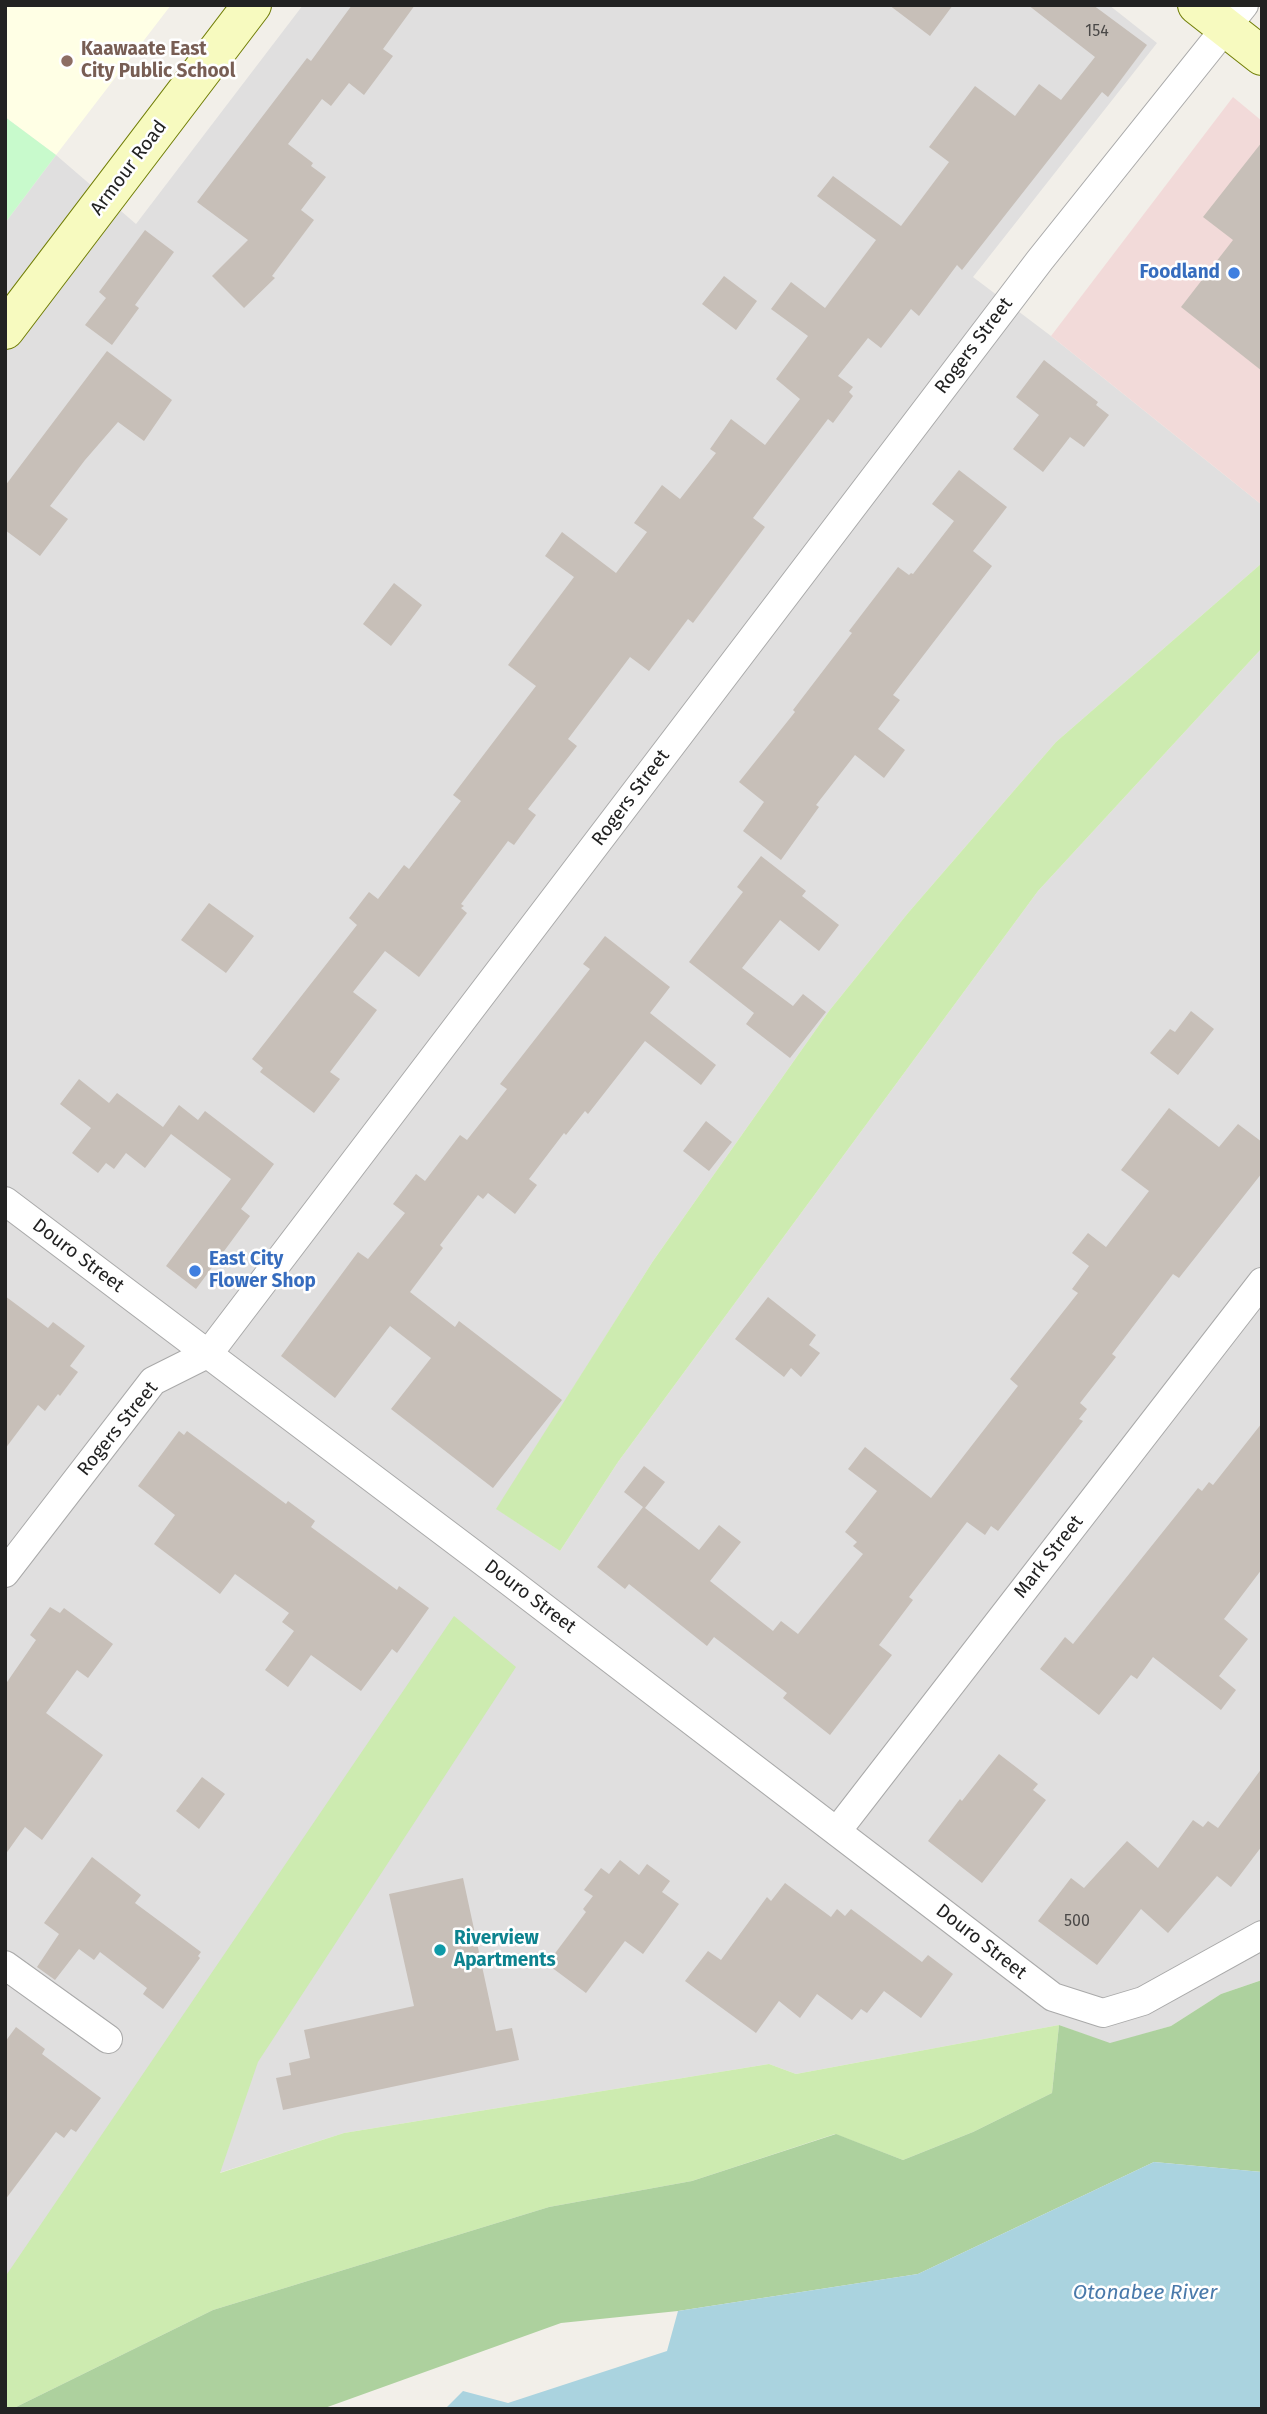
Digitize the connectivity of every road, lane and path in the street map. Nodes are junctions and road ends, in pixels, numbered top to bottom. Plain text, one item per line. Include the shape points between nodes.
1 (252, 5) edge
2 (1222, 13) edge
3 (1262, 56) edge
4 (5, 330) edge
5 (5, 1201) edge
6 (1262, 1282) edge
7 (209, 1353) junction
8 (5, 1573) edge
9 (837, 1831) junction
10 (1262, 1935) edge
11 (5, 1965) edge
12 (108, 2039) dead end

1 - 4 main road, Armour Road
2 - 3 main road
2 - 7 street, Rogers Street
5 - 7 street, Douro Street
6 - 9 street, Mark Street
7 - 8 street, Rogers Street via 153,1381
7 - 9 street, Douro Street
9 - 10 street, Douro Street via 1053,1997 1103,2012 1143,2001
11 - 12 street

